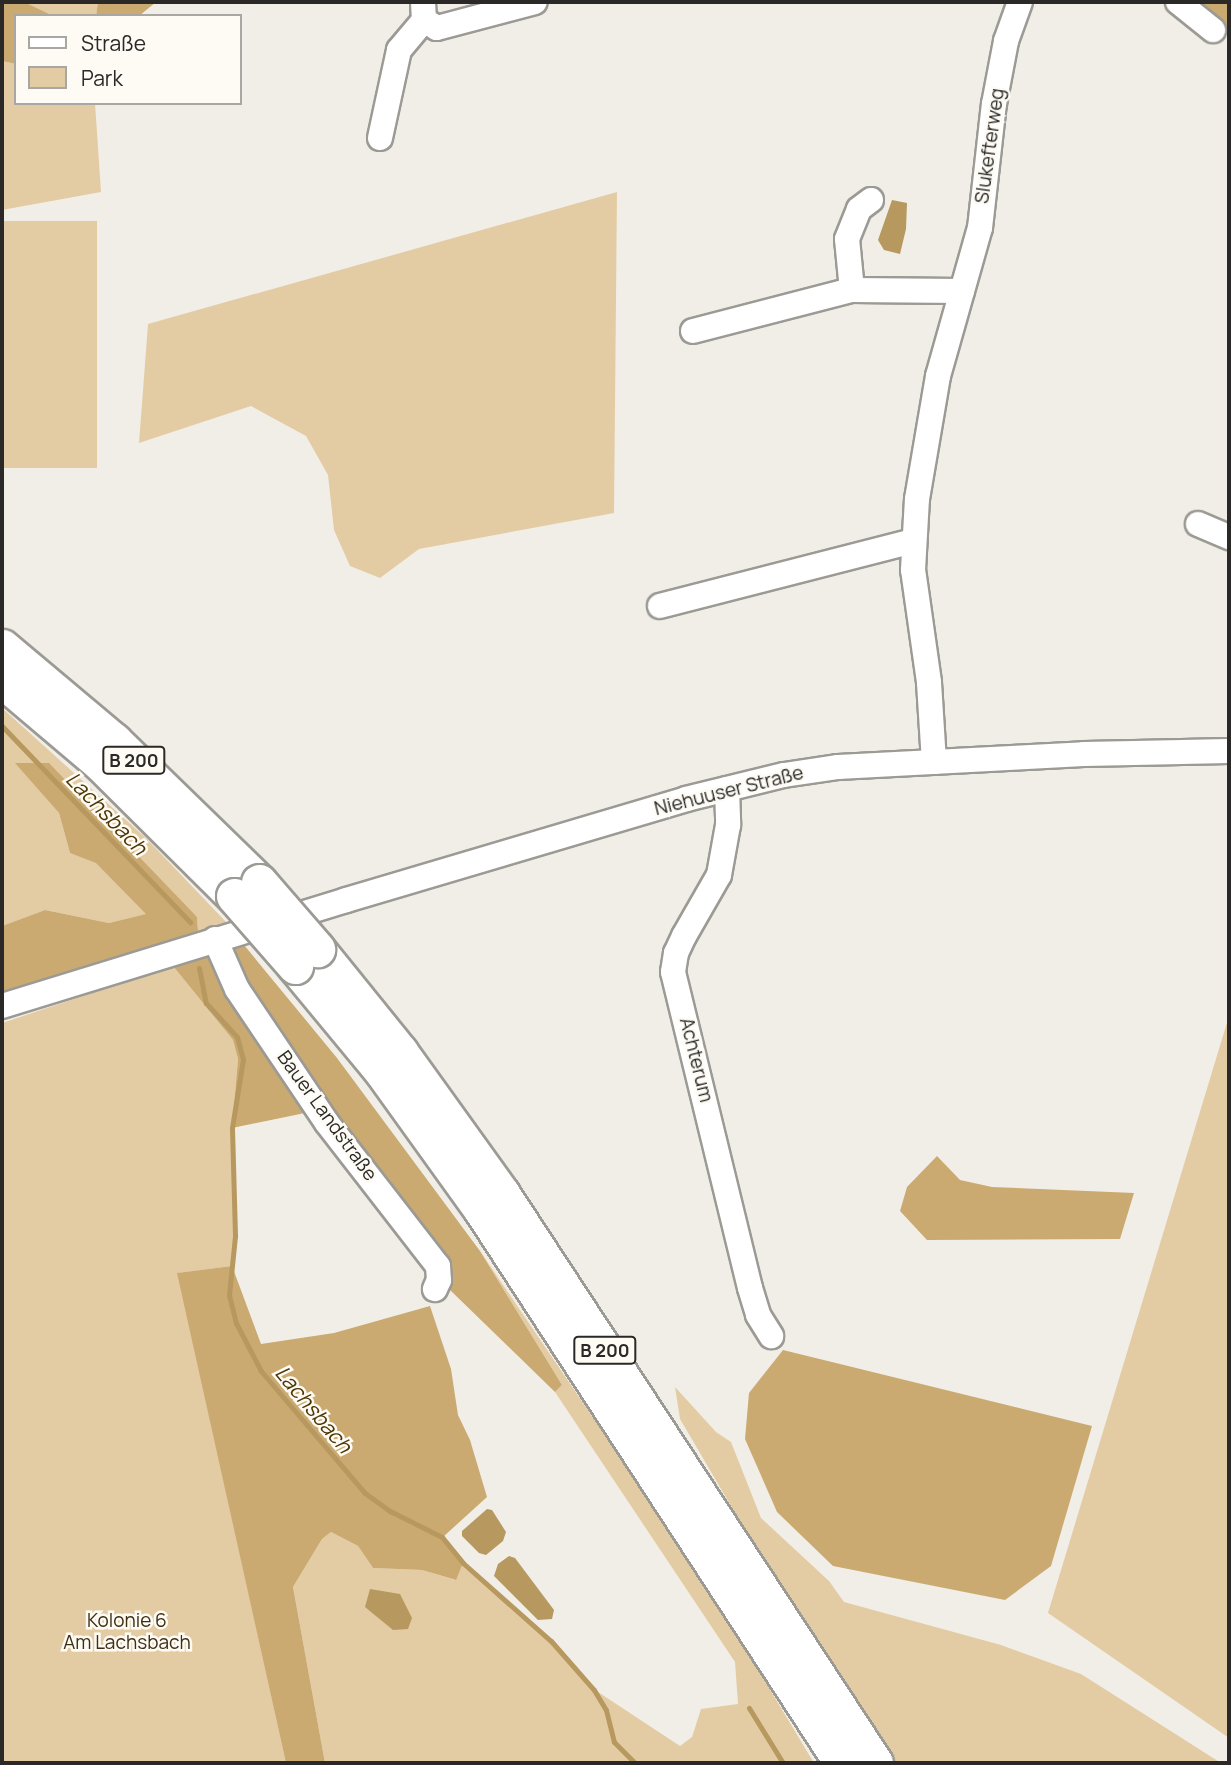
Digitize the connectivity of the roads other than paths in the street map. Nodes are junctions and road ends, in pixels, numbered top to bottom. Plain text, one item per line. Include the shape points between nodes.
1 (535, 2) edge
2 (1020, 2) edge
3 (1178, 2) edge
4 (424, 11) edge
5 (1213, 30) dead end
6 (380, 138) dead end
7 (871, 200) dead end
8 (852, 290) junction
9 (962, 291) junction
10 (693, 331) dead end
11 (1198, 524) dead end
12 (1229, 537) edge
13 (914, 541) junction
14 (660, 606) dead end
15 (2, 646) edge
16 (2, 680) edge
17 (1229, 751) edge
18 (934, 762) junction
19 (727, 789) junction
20 (247, 889) junction
21 (215, 939) junction
22 (306, 957) junction
23 (2, 1006) edge
24 (435, 1289) dead end
25 (771, 1336) dead end
26 (842, 1763) edge
27 (876, 1763) edge

1 - 4 street via 450,27 437,28
2 - 9 street, Slukefterweg via 1006,41 980,228
3 - 5 street
4 - 6 street via 399,50
7 - 8 street via 859,209 847,239
8 - 9 street
8 - 10 street
9 - 13 street, Slukefterweg via 938,376
11 - 12 street
13 - 14 street
13 - 18 street, Slukefterweg via 913,570 929,682
15 - 20 highway, B 200 via 114,741
16 - 20 highway, B 200
17 - 18 street, Niehuuser Straße
18 - 19 street, Niehuuser Straße via 784,775
19 - 21 street, Niehuuser Straße
19 - 25 street, Achterum via 728,825 719,874 676,953 673,972 750,1288
20 - 22 highway, B 200, bridge
21 - 23 street
21 - 24 street, Bauer Landstraße via 237,989 327,1122 438,1266
22 - 26 highway, B 200 via 481,1209
22 - 27 highway, B 200 via 400,1052 502,1194

